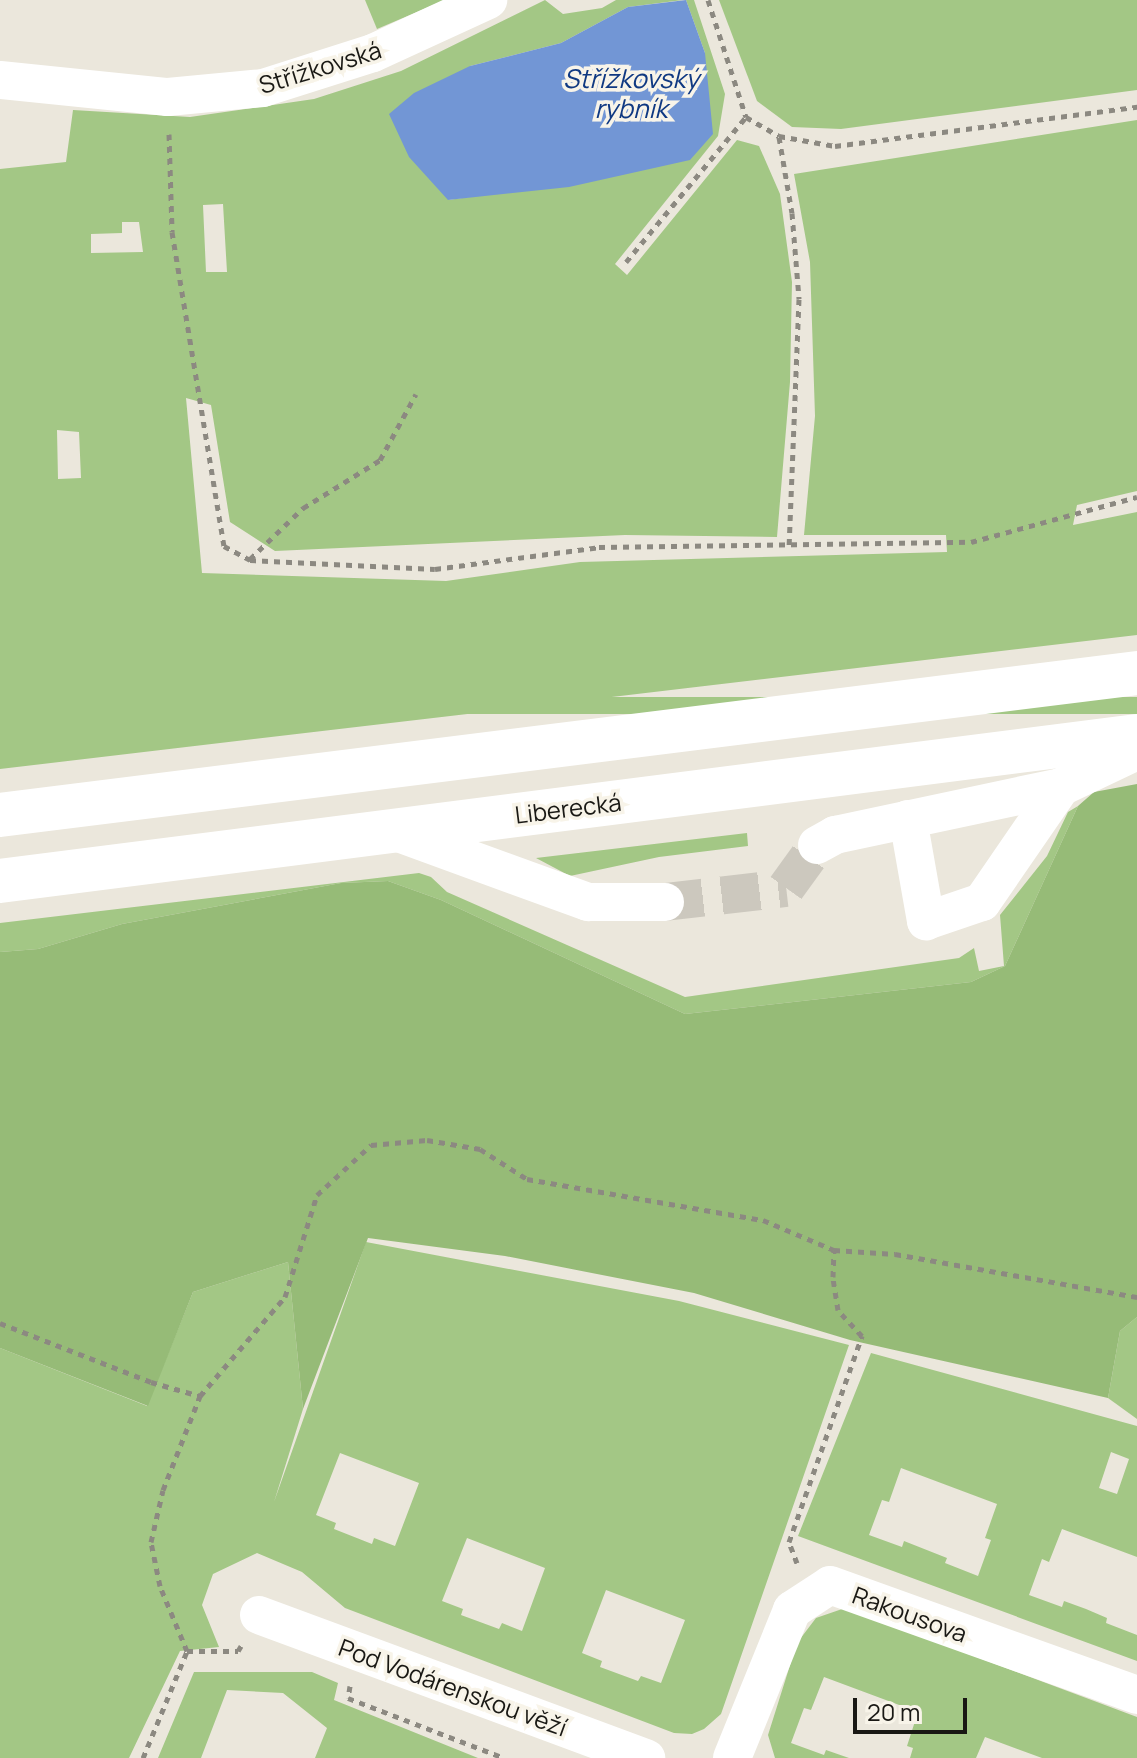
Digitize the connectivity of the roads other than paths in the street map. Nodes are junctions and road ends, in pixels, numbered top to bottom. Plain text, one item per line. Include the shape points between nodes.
1 (488, 0) edge
2 (0, 80) edge
3 (1137, 673) edge
4 (1137, 736) edge
5 (1137, 751) edge
6 (1061, 787) junction
7 (0, 815) edge
8 (908, 819) junction
9 (390, 830) junction
10 (817, 845) tunnel mouth
11 (0, 881) edge
12 (665, 902) tunnel mouth
13 (259, 1615) road end
14 (1137, 1695) edge
15 (646, 1758) edge
16 (732, 1758) edge

1 - 2 street, Střížkovská via 373,53 263,88 168,97
3 - 7 highway
4 - 9 highway, Liberecká
5 - 6 street
6 - 8 street
6 - 8 street via 982,902 926,921
8 - 10 street via 835,835
9 - 11 highway, Liberecká
9 - 12 street via 588,902
13 - 15 street, Pod Vodárenskou věží
14 - 16 street, Rakousova via 830,1585 792,1610

